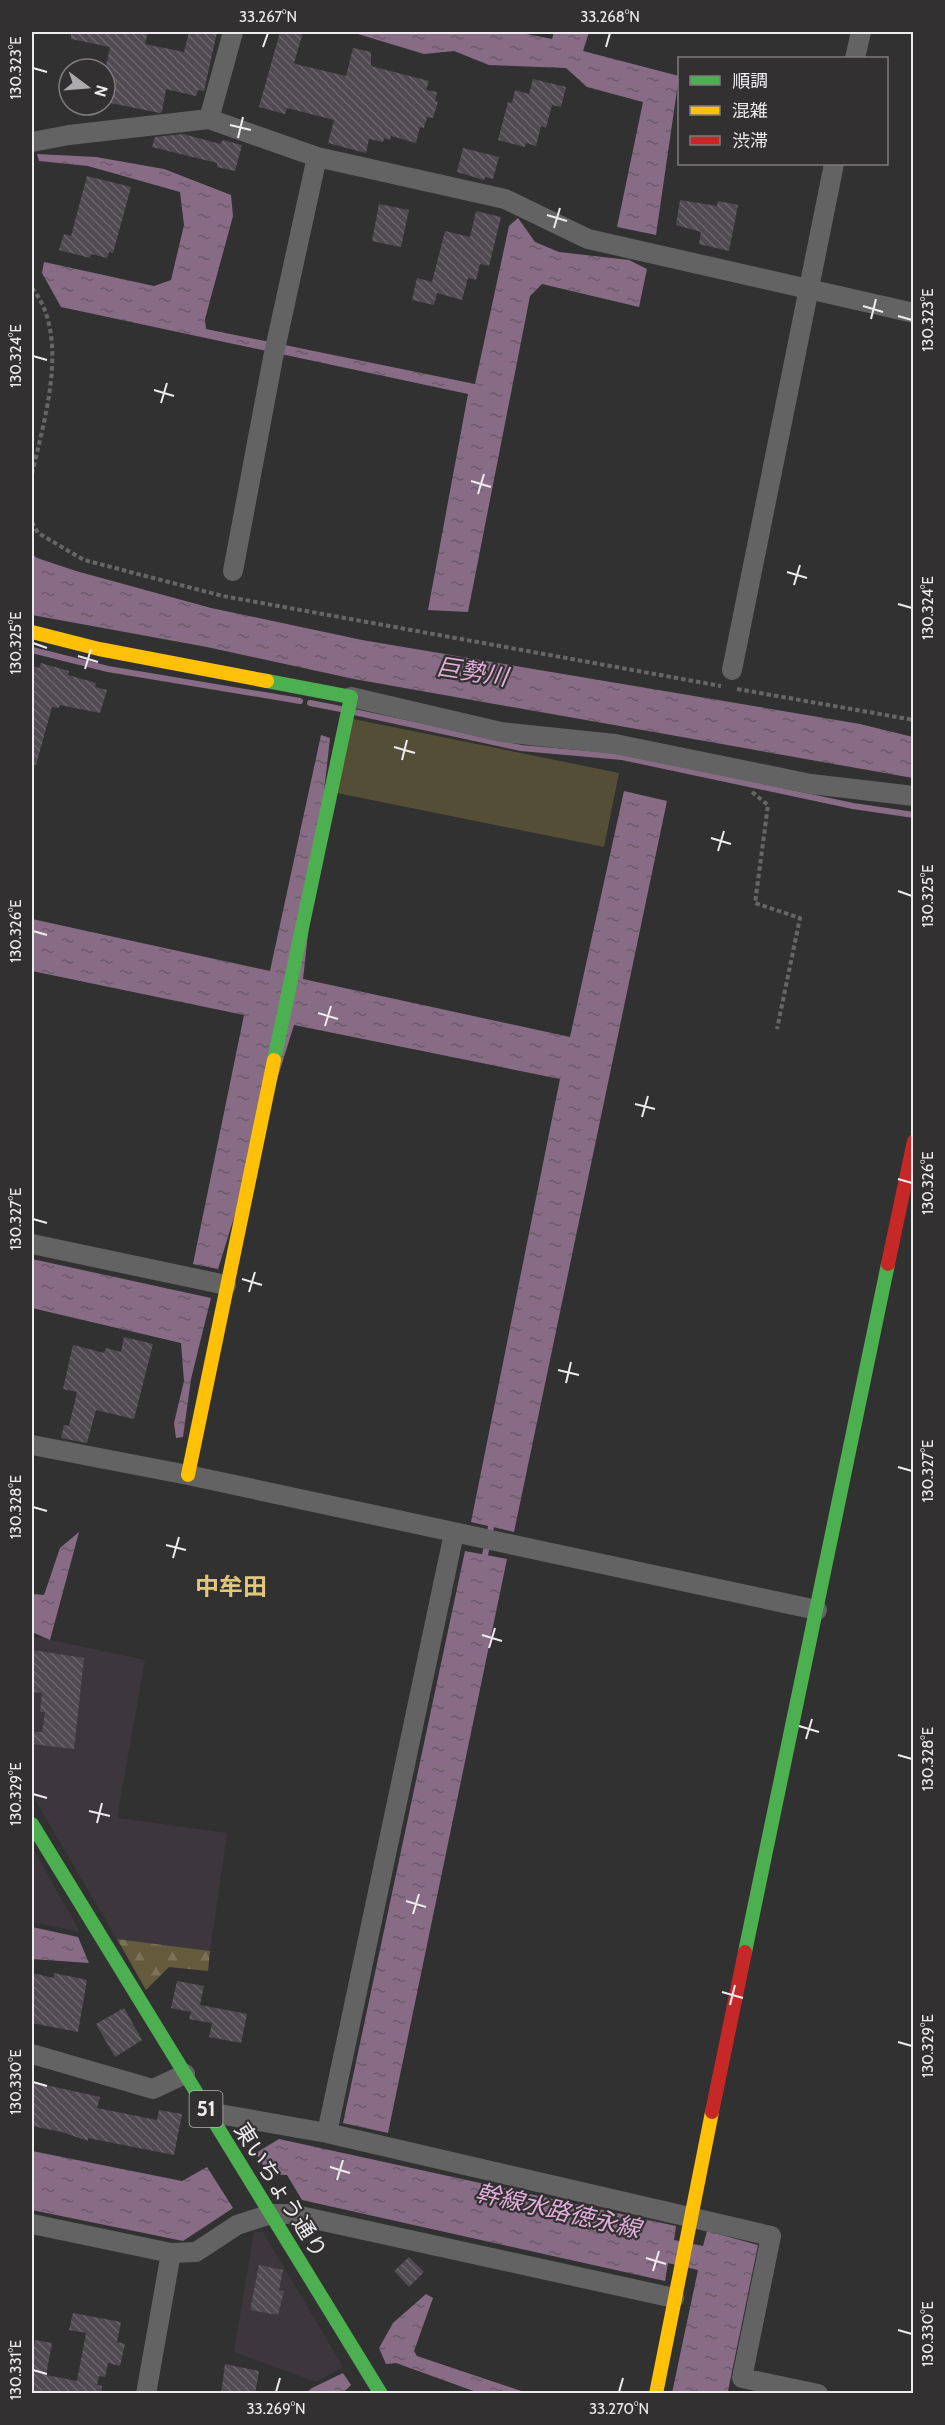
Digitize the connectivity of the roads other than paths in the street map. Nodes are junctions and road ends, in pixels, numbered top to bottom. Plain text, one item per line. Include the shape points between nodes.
1 (233, 32) edge
2 (861, 32) edge
3 (855, 57) edge
4 (209, 119) junction
5 (32, 142) edge
6 (317, 157) junction
7 (834, 165) edge
8 (809, 288) junction
9 (914, 314) edge
10 (233, 571) dead end
11 (32, 632) edge
12 (732, 670) dead end
13 (349, 707) junction
14 (914, 795) edge
15 (914, 1141) edge
16 (32, 1244) edge
17 (226, 1285) junction
18 (32, 1445) edge
19 (188, 1475) junction
20 (454, 1533) junction
21 (817, 1610) junction
22 (32, 1824) edge
23 (32, 2054) edge
24 (185, 2074) junction
25 (208, 2112) junction
26 (327, 2133) junction
27 (271, 2214) junction
28 (690, 2216) junction
29 (32, 2224) edge
30 (171, 2253) junction
31 (674, 2298) junction
32 (146, 2394) edge
33 (381, 2394) edge
34 (657, 2394) edge
35 (818, 2394) edge

1 - 4 street
2 - 3 street
4 - 5 street
4 - 6 street
6 - 8 street via 505,199 588,239
6 - 10 street
7 - 8 street
8 - 9 street
8 - 12 street
11 - 13 street
13 - 14 street via 501,732 615,744 811,784
13 - 17 street
15 - 21 street
16 - 17 street
17 - 19 street
18 - 19 street
19 - 20 street
20 - 21 street
20 - 26 street
21 - 28 street
22 - 24 street, 東いちょう通り / 51
23 - 24 street via 153,2089
24 - 25 street, 東いちょう通り / 51
25 - 26 street
25 - 27 street, 東いちょう通り / 51
26 - 28 street
27 - 30 street via 237,2225 196,2252
27 - 31 street via 291,2214
27 - 33 street, 東いちょう通り / 51
28 - 31 street
28 - 35 street via 771,2236 742,2378
29 - 30 street
30 - 32 street
31 - 34 street

